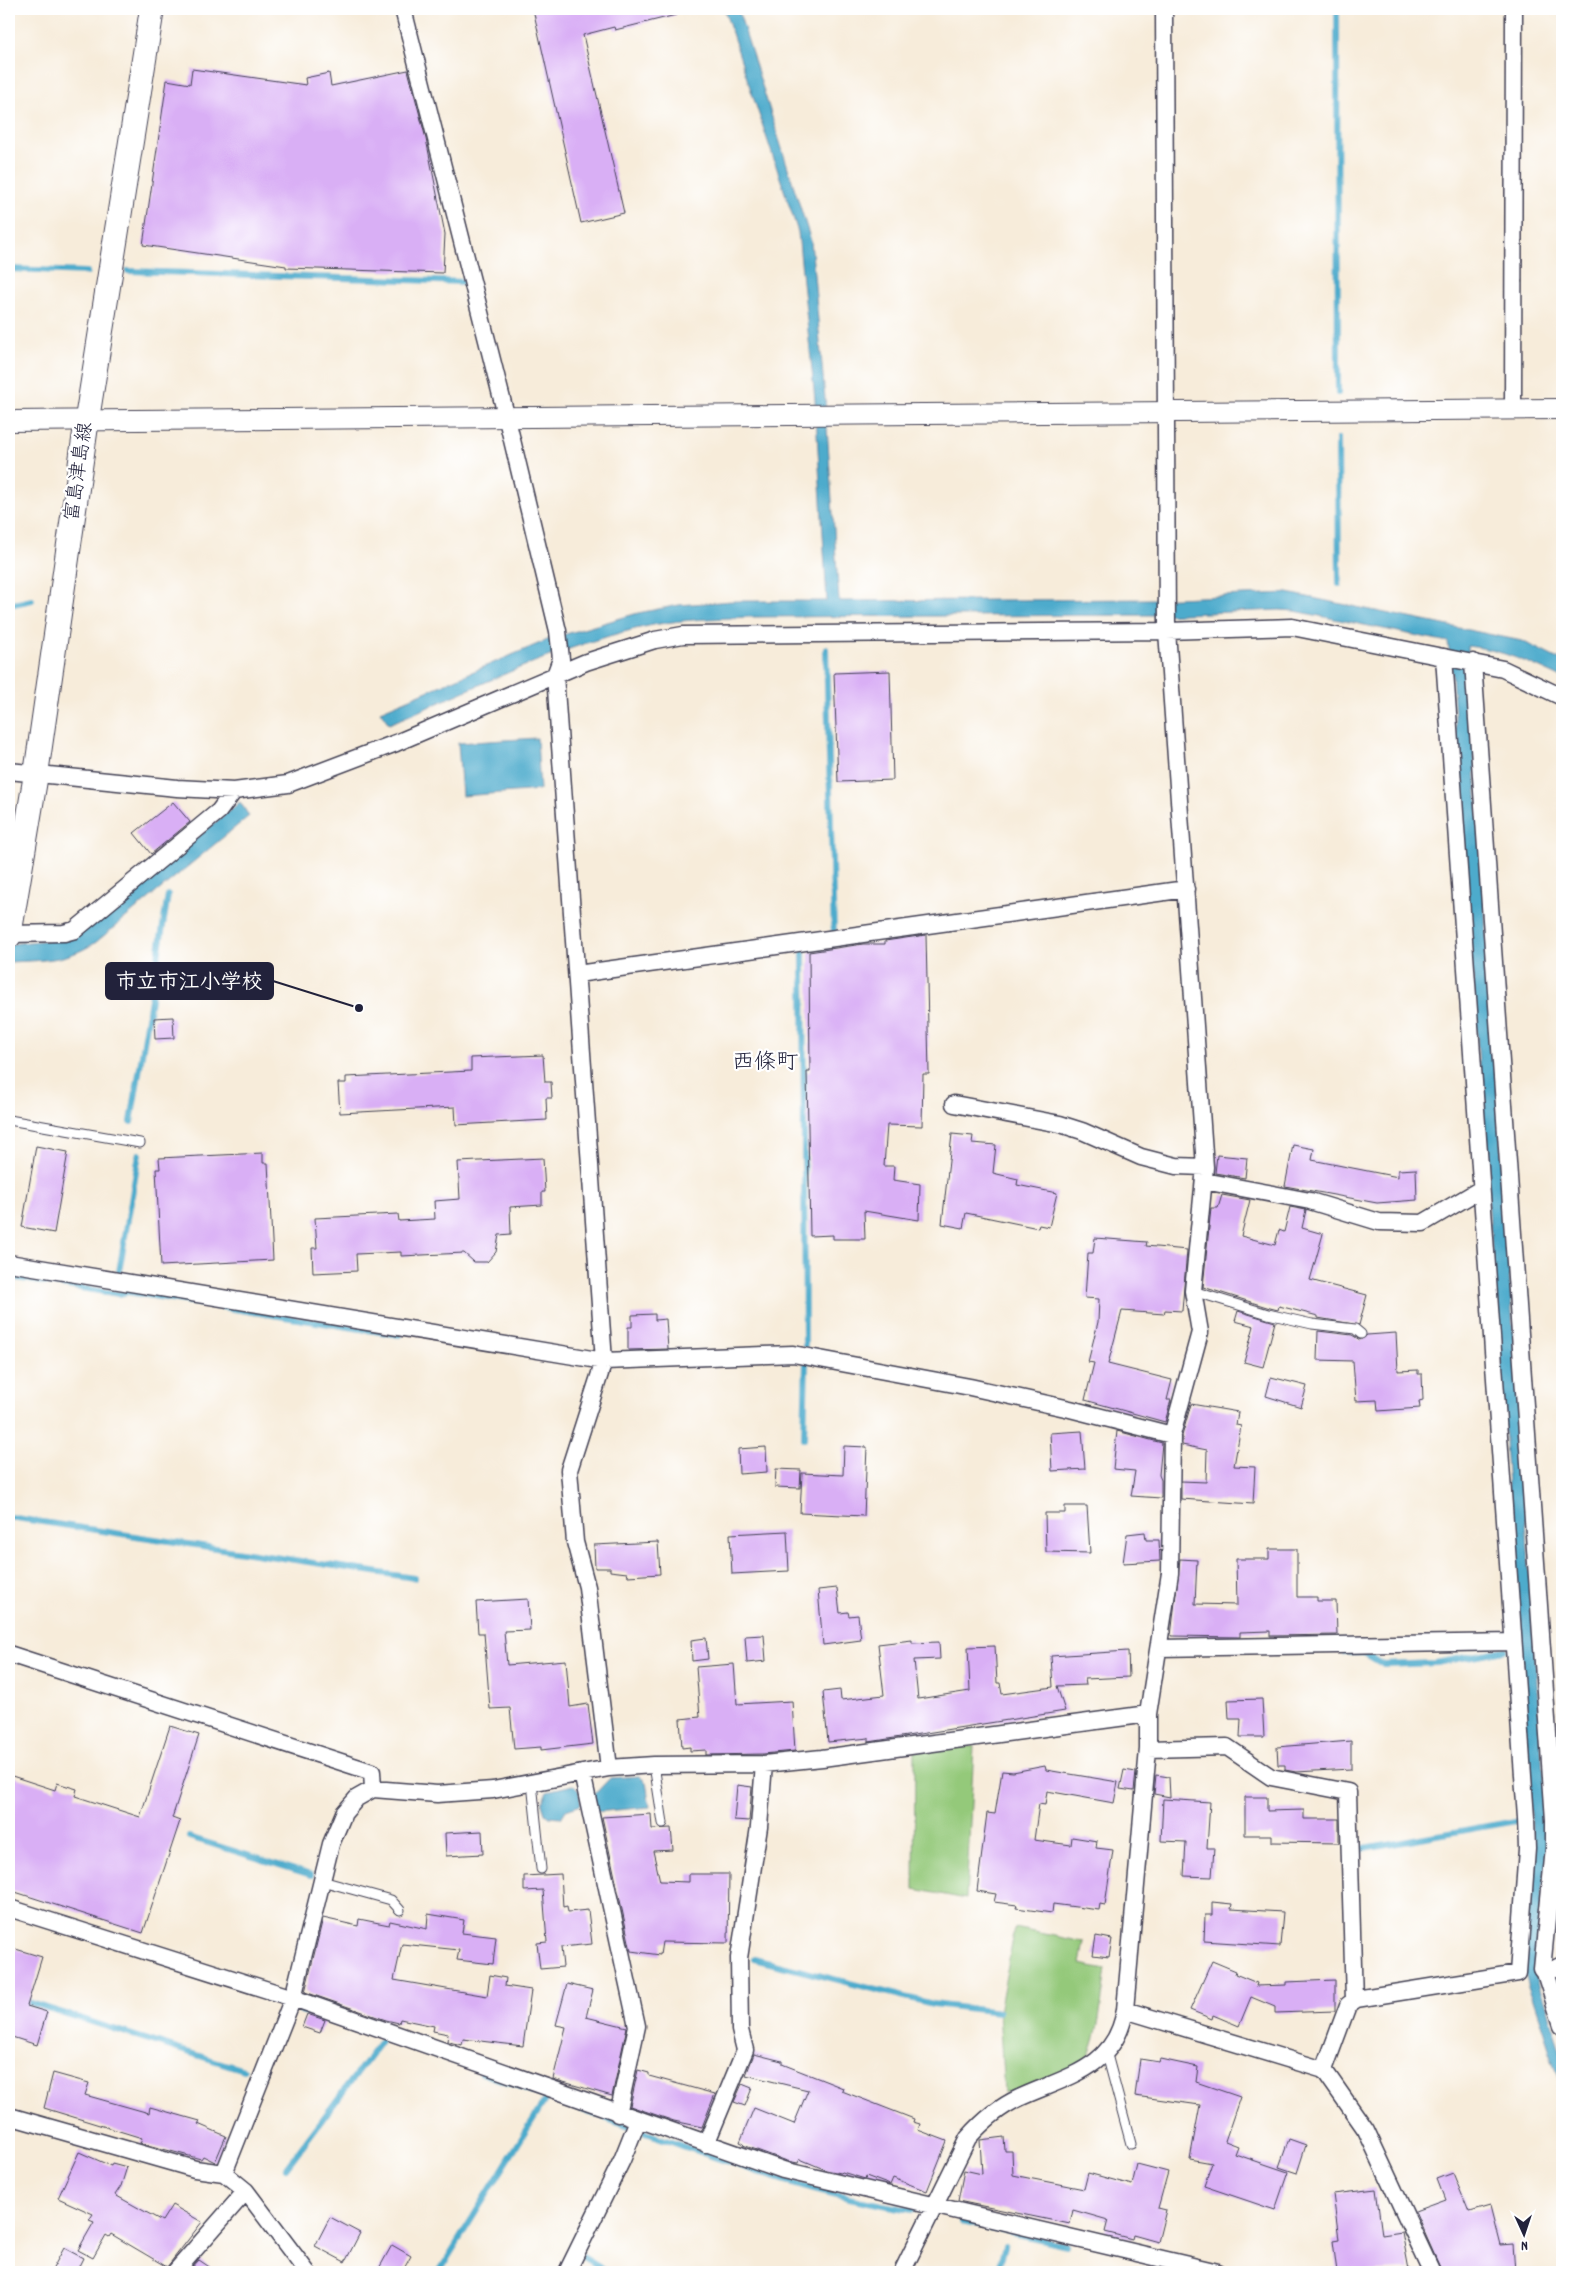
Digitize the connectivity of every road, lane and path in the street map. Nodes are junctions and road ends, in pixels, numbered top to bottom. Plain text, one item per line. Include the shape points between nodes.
1 (152, 9) edge
2 (404, 9) edge
3 (1164, 9) edge
4 (1514, 9) edge
5 (1513, 409) junction
6 (1562, 409) edge
7 (1165, 413) junction
8 (506, 415) junction
9 (87, 419) junction
10 (9, 421) edge
11 (1166, 625) junction
12 (1446, 658) junction
13 (1471, 661) junction
14 (555, 675) junction
15 (1562, 697) edge
16 (9, 771) edge
17 (36, 774) junction
18 (234, 791) junction
19 (1186, 889) junction
20 (9, 935) edge
21 (577, 974) junction
22 (954, 1104) dead end
23 (9, 1120) edge
24 (140, 1143) dead end
25 (1204, 1174) junction
26 (1481, 1189) junction
27 (9, 1263) edge
28 (1193, 1291) junction
29 (1361, 1334) dead end
30 (604, 1361) junction
31 (1172, 1435) junction
32 (1513, 1642) junction
33 (1159, 1648) junction
34 (9, 1654) edge
35 (1148, 1714) junction
36 (1148, 1749) junction
37 (764, 1764) junction
38 (654, 1765) junction
39 (609, 1768) junction
40 (582, 1773) junction
41 (532, 1782) junction
42 (373, 1789) junction
43 (663, 1823) dead end
44 (541, 1869) dead end
45 (322, 1881) junction
46 (9, 1908) edge
47 (400, 1910) dead end
48 (1562, 1965) edge
49 (1542, 1971) junction
50 (1520, 1972) junction
51 (292, 1998) junction
52 (1354, 2000) junction
53 (1125, 2010) junction
54 (1562, 2026) edge
55 (1106, 2052) junction
56 (1324, 2070) junction
57 (618, 2114) junction
58 (9, 2116) edge
59 (638, 2120) junction
60 (706, 2144) junction
61 (1131, 2144) dead end
62 (224, 2174) junction
63 (246, 2191) junction
64 (933, 2204) junction
65 (175, 2272) edge
66 (307, 2272) edge
67 (567, 2272) edge
68 (902, 2272) edge
69 (1218, 2272) edge
70 (1432, 2272) edge

1 - 9 main road, 富島津島線
2 - 8 street
3 - 7 street
4 - 5 street
5 - 6 street
5 - 7 street
7 - 8 street
7 - 11 street
8 - 9 street
8 - 14 street via 558,631 561,659
9 - 10 street
9 - 17 main road, 富島津島線
11 - 12 street via 1292,626
11 - 14 street via 683,635 655,640
11 - 19 street
12 - 13 street
12 - 26 street
13 - 15 street via 1503,669
13 - 49 street via 1554,1820
14 - 18 street via 337,767 288,784
14 - 21 street
16 - 17 street
17 - 18 street
17 - 20 main road, 富島津島線
18 - 20 street via 219,811 75,930
19 - 21 street
19 - 25 street
21 - 30 street
22 - 25 street via 1060,1124 1141,1158
23 - 24 lane
25 - 26 street via 1310,1200 1379,1222 1423,1223
25 - 28 street
26 - 32 street
27 - 30 street
28 - 29 lane via 1268,1314 1355,1329
28 - 31 street via 1200,1332
30 - 31 street via 793,1354 970,1387
30 - 39 street via 569,1470 575,1542 587,1587
31 - 33 street via 1170,1574
32 - 33 street
32 - 50 street via 1527,1849
33 - 35 street
34 - 42 street via 372,1772
35 - 36 street
35 - 37 street
36 - 52 street via 1227,1747 1271,1777 1348,1792
36 - 53 street
37 - 38 street
37 - 60 street via 759,1827 740,1958 740,2030 745,2050
38 - 39 street
38 - 43 lane
39 - 40 street
40 - 41 street
40 - 57 street via 637,2026
41 - 42 street via 493,1790 437,1794
41 - 44 lane
42 - 45 street via 357,1798 344,1813 331,1844
45 - 47 lane via 391,1900
45 - 51 street
46 - 51 street
48 - 49 street
49 - 50 street
49 - 54 street
50 - 52 street
51 - 57 street
51 - 62 street
52 - 56 street via 1348,2005 1338,2027
53 - 55 street
53 - 56 street
55 - 61 lane
55 - 64 street via 1080,2073 1018,2098 984,2120 968,2138
56 - 70 street via 1366,2130
57 - 59 street
58 - 62 street via 194,2169
59 - 60 street
59 - 67 street
60 - 64 street via 783,2170
62 - 63 street
63 - 65 street
63 - 66 street
64 - 68 street
64 - 69 street

